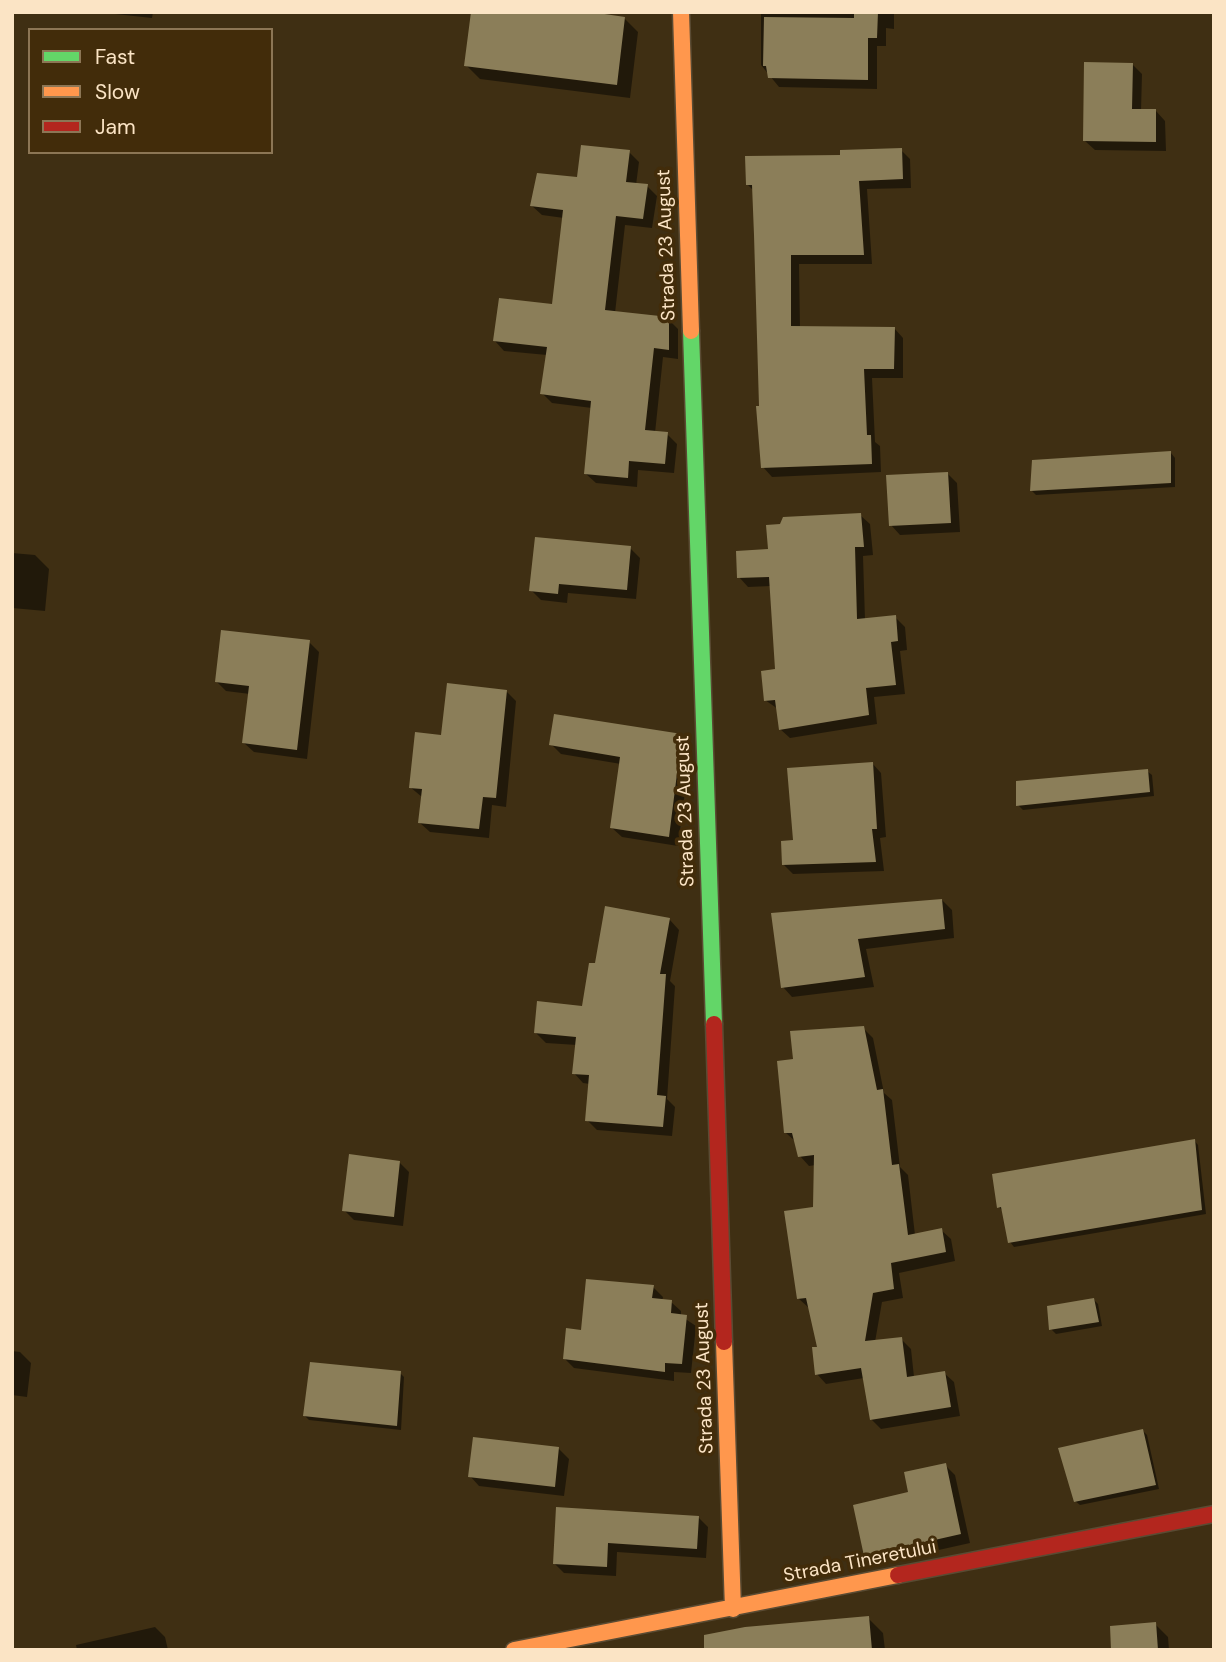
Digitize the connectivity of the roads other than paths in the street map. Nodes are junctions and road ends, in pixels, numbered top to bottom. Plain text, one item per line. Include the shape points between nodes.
1 (681, 12) edge
2 (1214, 1514) edge
3 (733, 1609) junction
4 (514, 1650) edge

1 - 3 street, Strada 23 August
2 - 3 street, Strada Tineretului
3 - 4 street, Strada Tineretului

